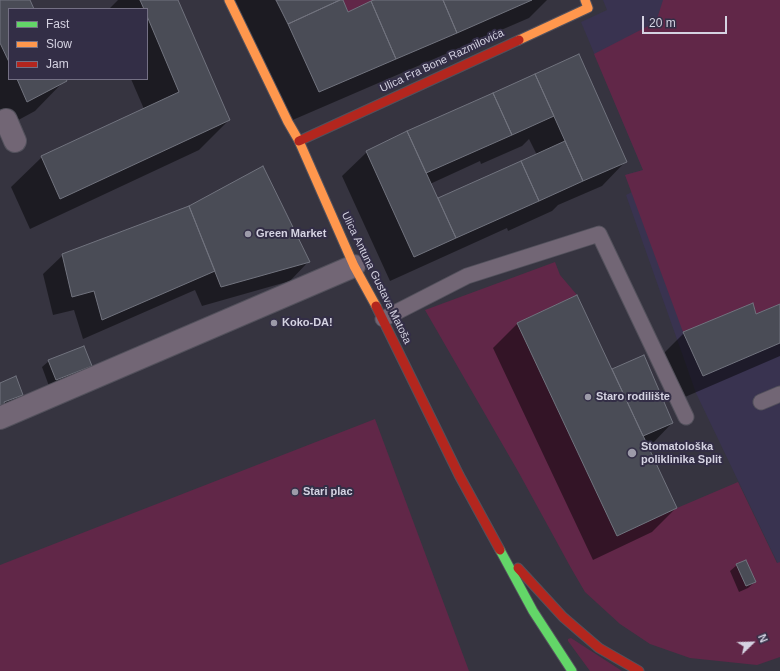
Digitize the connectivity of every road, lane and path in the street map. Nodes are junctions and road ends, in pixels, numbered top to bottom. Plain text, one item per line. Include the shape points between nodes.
1 (229, 0) edge
2 (585, 0) edge
3 (2, 111) edge
4 (15, 141) dead end
5 (299, 141) junction
6 (354, 266) junction
7 (383, 319) junction
8 (780, 394) edge
9 (762, 402) dead end
10 (686, 417) dead end
11 (0, 418) edge
12 (496, 544) junction
13 (572, 671) edge
14 (639, 671) edge

1 - 5 street, Ulica Antuna Gustava Matoša
2 - 5 street, Ulica Fra Bone Razmilovića via 588,8
3 - 4 street
5 - 6 street, Ulica Antuna Gustava Matoša
6 - 7 street, Ulica Antuna Gustava Matoša
6 - 11 street
7 - 10 lane via 467,276 599,234
7 - 12 street, Ulica Antuna Gustava Matoša via 459,475
8 - 9 lane
12 - 13 street, Ulica Antuna Gustava Matoša via 533,611
12 - 14 street, Ulica Antuna Gustava Matoša via 563,617 599,648

